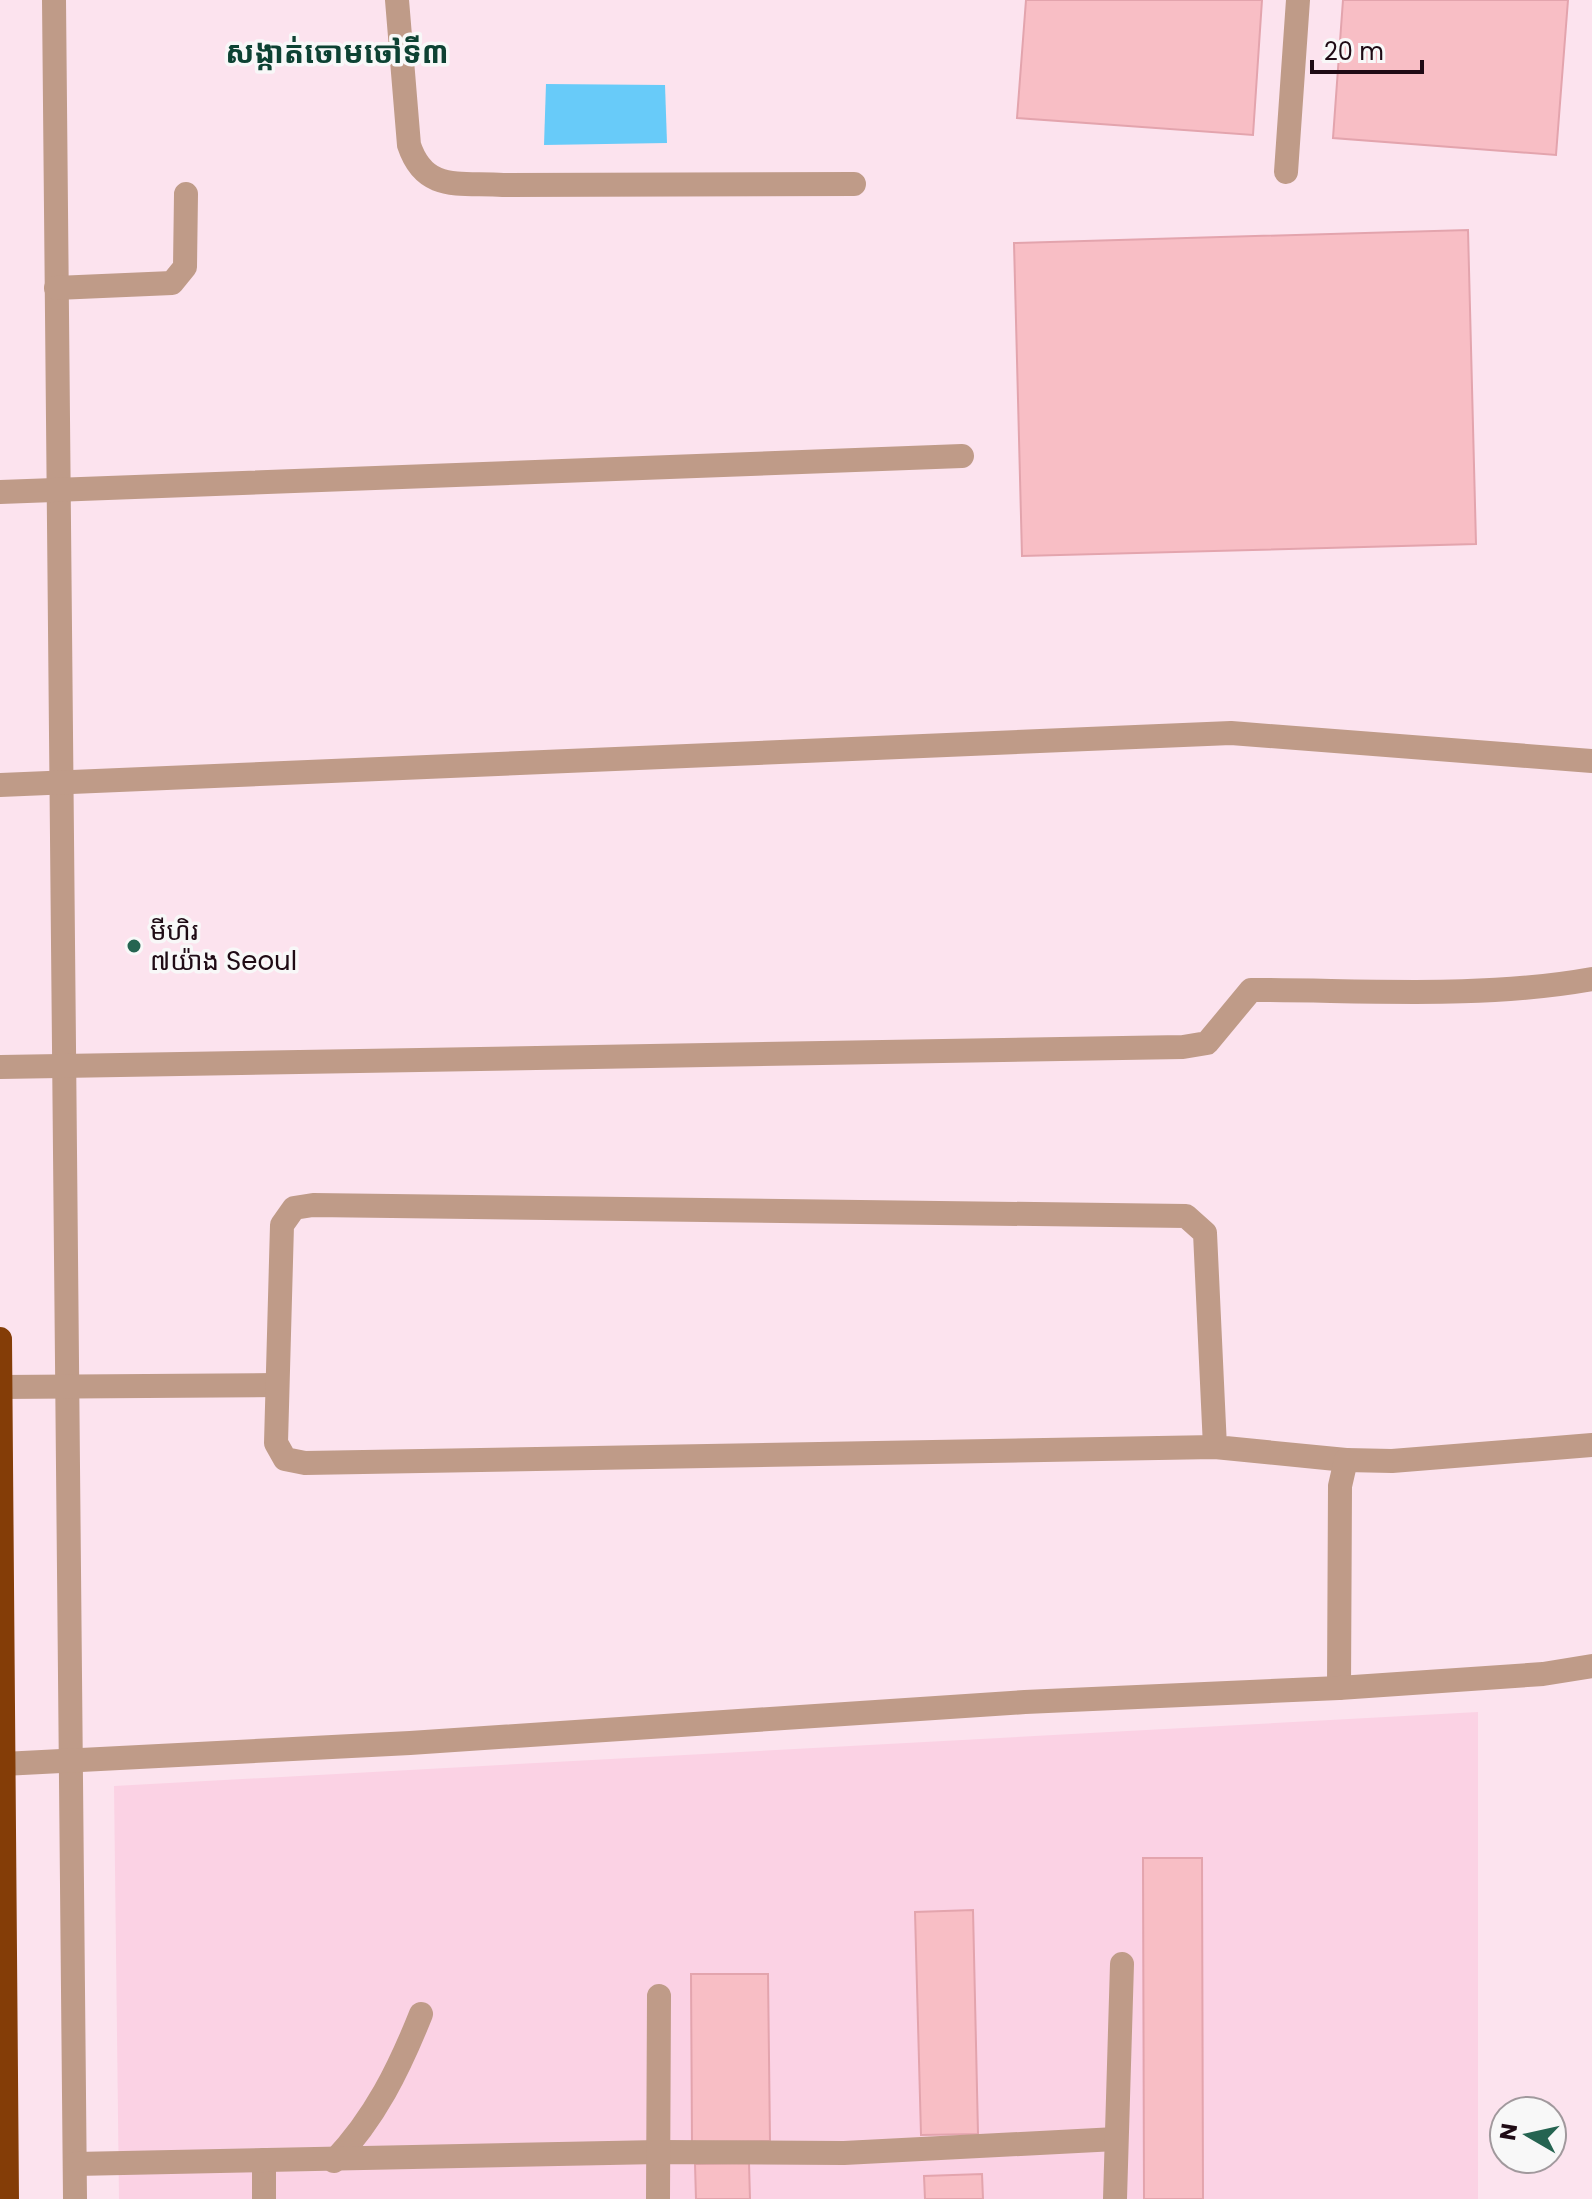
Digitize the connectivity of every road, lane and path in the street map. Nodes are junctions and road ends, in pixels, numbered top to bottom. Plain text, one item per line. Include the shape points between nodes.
1 (54, 0) edge
2 (397, 0) edge
3 (1298, 0) edge
4 (1286, 172) dead end
5 (854, 184) dead end
6 (186, 194) dead end
7 (56, 288) junction
8 (962, 456) dead end
9 (58, 488) junction
10 (0, 492) edge
11 (1592, 761) edge
12 (62, 781) junction
13 (0, 785) edge
14 (1592, 979) edge
15 (64, 1064) junction
16 (0, 1067) edge
17 (0, 1339) edge
18 (276, 1385) junction
19 (0, 1387) edge
20 (67, 1387) junction
21 (1592, 1445) edge
22 (1215, 1447) junction
23 (1346, 1460) junction
24 (1592, 1666) edge
25 (1339, 1688) junction
26 (71, 1761) junction
27 (3, 1764) junction
28 (1122, 1964) dead end
29 (659, 1996) dead end
30 (421, 2014) dead end
31 (1116, 2139) junction
32 (659, 2152) junction
33 (264, 2160) junction
34 (334, 2161) junction
35 (75, 2164) junction
36 (7, 2199) edge
37 (75, 2199) edge
38 (264, 2199) edge
39 (658, 2199) edge
40 (1115, 2199) edge

1 - 7 street
2 - 5 street via 409,145 426,177 503,185
3 - 4 street
6 - 7 street via 185,267 172,283
7 - 9 street
8 - 9 street
9 - 10 street
9 - 12 street
11 - 12 street via 1231,733
12 - 13 street
12 - 15 street
14 - 15 street via 1554,986 1444,990 1251,990 1207,1043 1183,1047
15 - 16 street
15 - 20 street
17 - 19 highway
18 - 20 street
18 - 22 street via 276,1443 285,1459 305,1463
18 - 22 street via 282,1225 294,1208 1186,1216 1205,1233
19 - 20 street
19 - 27 highway
20 - 26 street
21 - 23 street
22 - 23 street
23 - 25 street via 1340,1486
24 - 25 street
25 - 26 street via 1025,1702
26 - 27 street
26 - 35 street
27 - 36 highway
28 - 31 street
29 - 32 street
30 - 34 street via 397,2075 356,2138
31 - 32 street via 844,2153
31 - 40 street
32 - 34 street
32 - 39 street
33 - 34 street
33 - 35 street
33 - 38 street
35 - 37 street

